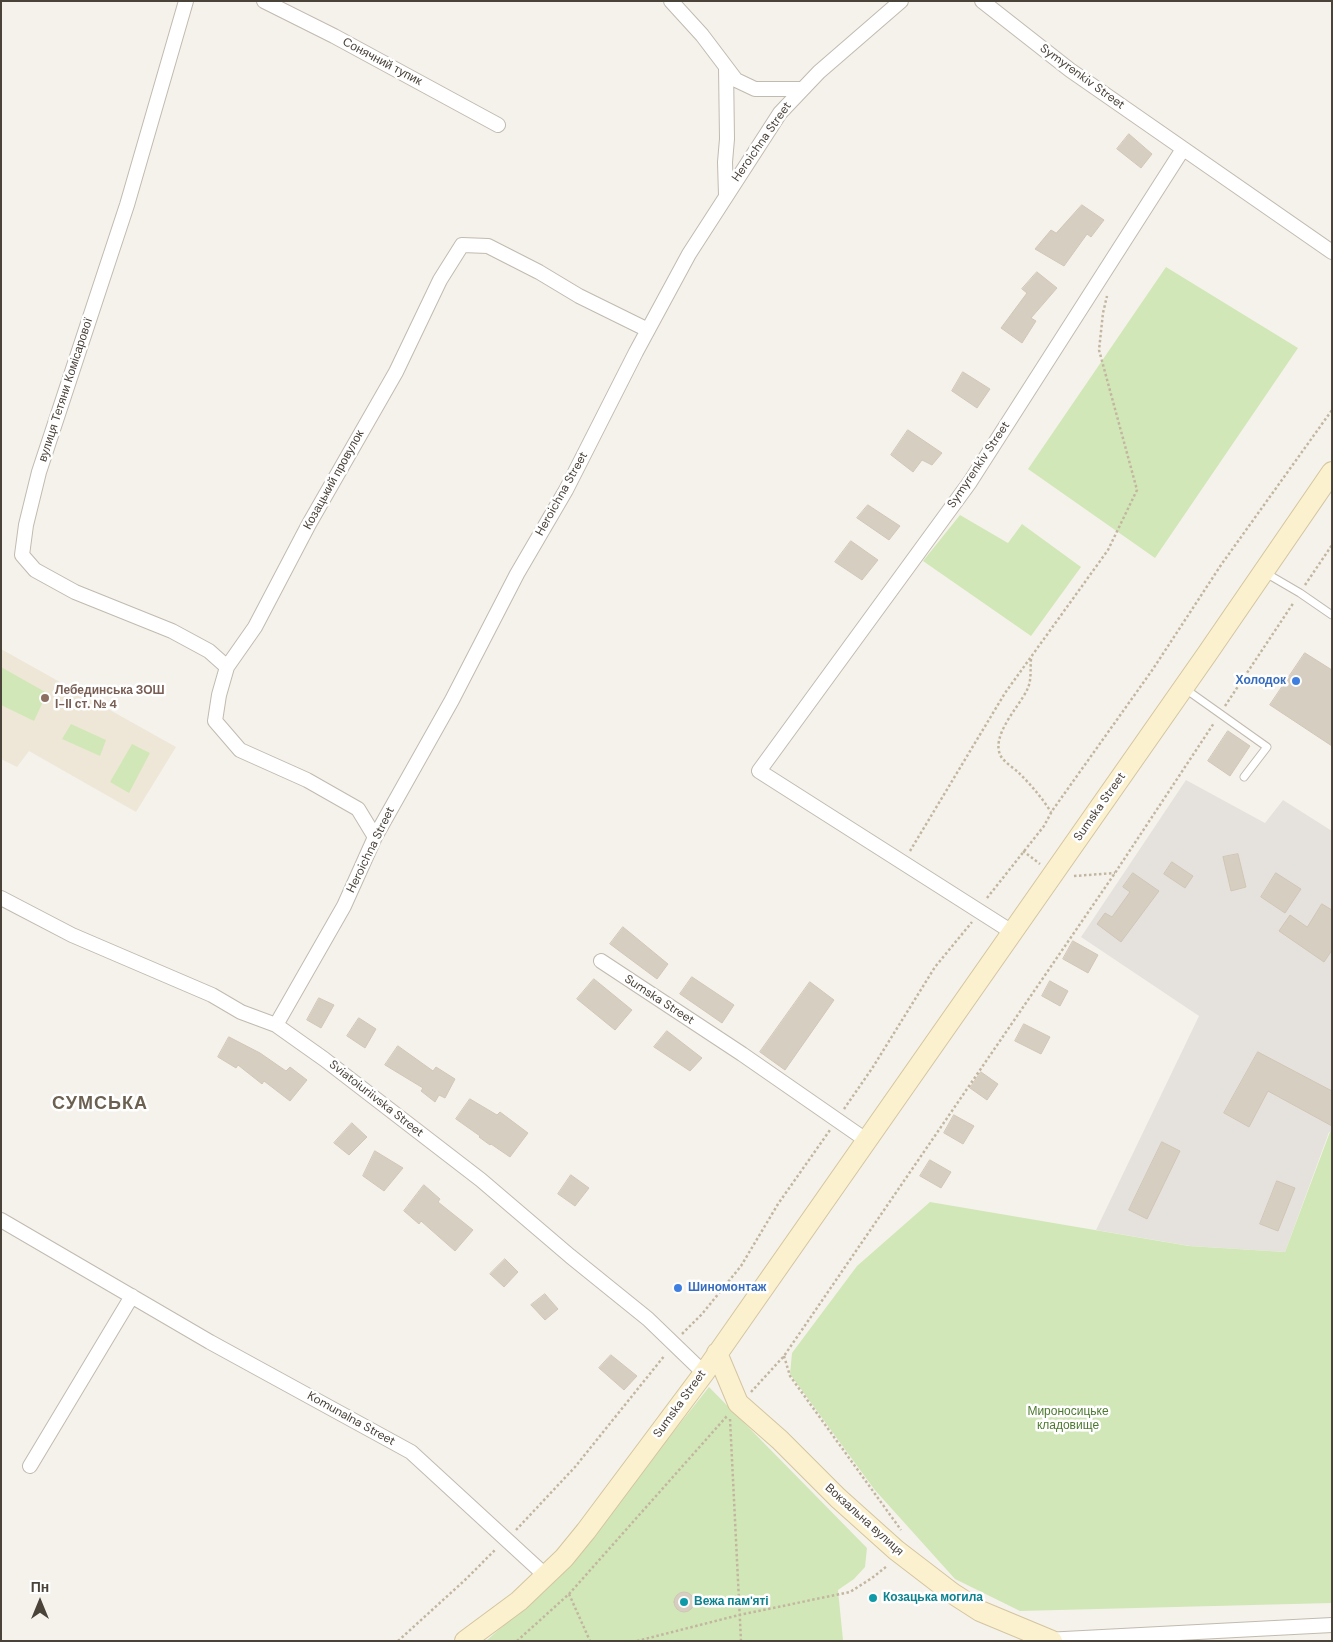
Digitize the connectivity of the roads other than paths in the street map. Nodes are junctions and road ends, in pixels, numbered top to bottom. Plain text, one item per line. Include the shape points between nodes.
1 (186, 1) edge
2 (264, 1) edge
3 (671, 1) edge
4 (901, 1) edge
5 (982, 1) edge
6 (726, 67) junction
7 (801, 89) junction
8 (498, 125) dead end
9 (1183, 149) junction
10 (726, 194) junction
11 (1332, 252) edge
12 (648, 330) junction
13 (1332, 472) edge
14 (1264, 571) junction
15 (1332, 615) edge
16 (227, 667) junction
17 (1184, 687) junction
18 (1244, 777) dead end
19 (375, 837) junction
20 (1, 898) edge
21 (1012, 932) junction
22 (600, 961) dead end
23 (276, 1025) junction
24 (866, 1140) junction
25 (1, 1220) edge
26 (132, 1296) junction
27 (717, 1353) junction
28 (704, 1373) junction
29 (30, 1466) dead end
30 (546, 1576) junction
31 (1332, 1625) edge
32 (1165, 1633) junction
33 (1043, 1640) edge
34 (465, 1641) edge
35 (1149, 1641) edge

1 - 16 street, вулиця Тетяни Комісарової via 127,205 39,472 22,555 36,570 75,592 172,631 209,651
2 - 8 street, Сонячний тупик
3 - 6 street
4 - 7 street, Heroichna Street
5 - 9 street, Symyrenkiv Street via 1070,70
6 - 7 street via 736,80 755,89
6 - 10 street
7 - 10 street, Heroichna Street via 780,113
9 - 11 street, Symyrenkiv Street
9 - 21 street, Symyrenkiv Street via 970,482 759,771
10 - 12 street, Heroichna Street
12 - 16 street, Козацький провулок via 488,246 462,246 440,280 396,372 309,524 255,627
12 - 19 street, Heroichna Street via 566,490
13 - 14 main road, Sumska Street
14 - 15 lane
14 - 17 main road, Sumska Street
16 - 19 street, Козацький провулок via 216,721 240,750 306,780 358,809
17 - 18 lane via 1267,747
17 - 21 main road, Sumska Street
19 - 23 street, Heroichna Street via 344,906
20 - 23 street, Sviatoiuriivska Street via 72,935
21 - 24 main road, Sumska Street
22 - 24 street, Sumska Street
23 - 28 street, Sviatoiuriivska Street via 481,1180 648,1319
24 - 27 main road, Sumska Street
25 - 26 street, Komunalna Street
26 - 29 street
26 - 30 street, Komunalna Street via 411,1452
27 - 28 main road, Sumska Street
27 - 33 main road, Вокзальна вулиця via 738,1403 901,1554 980,1611
28 - 30 main road, Sumska Street via 586,1531
30 - 34 main road, Sumska Street via 519,1601
31 - 32 street
32 - 33 street
32 - 35 lane

